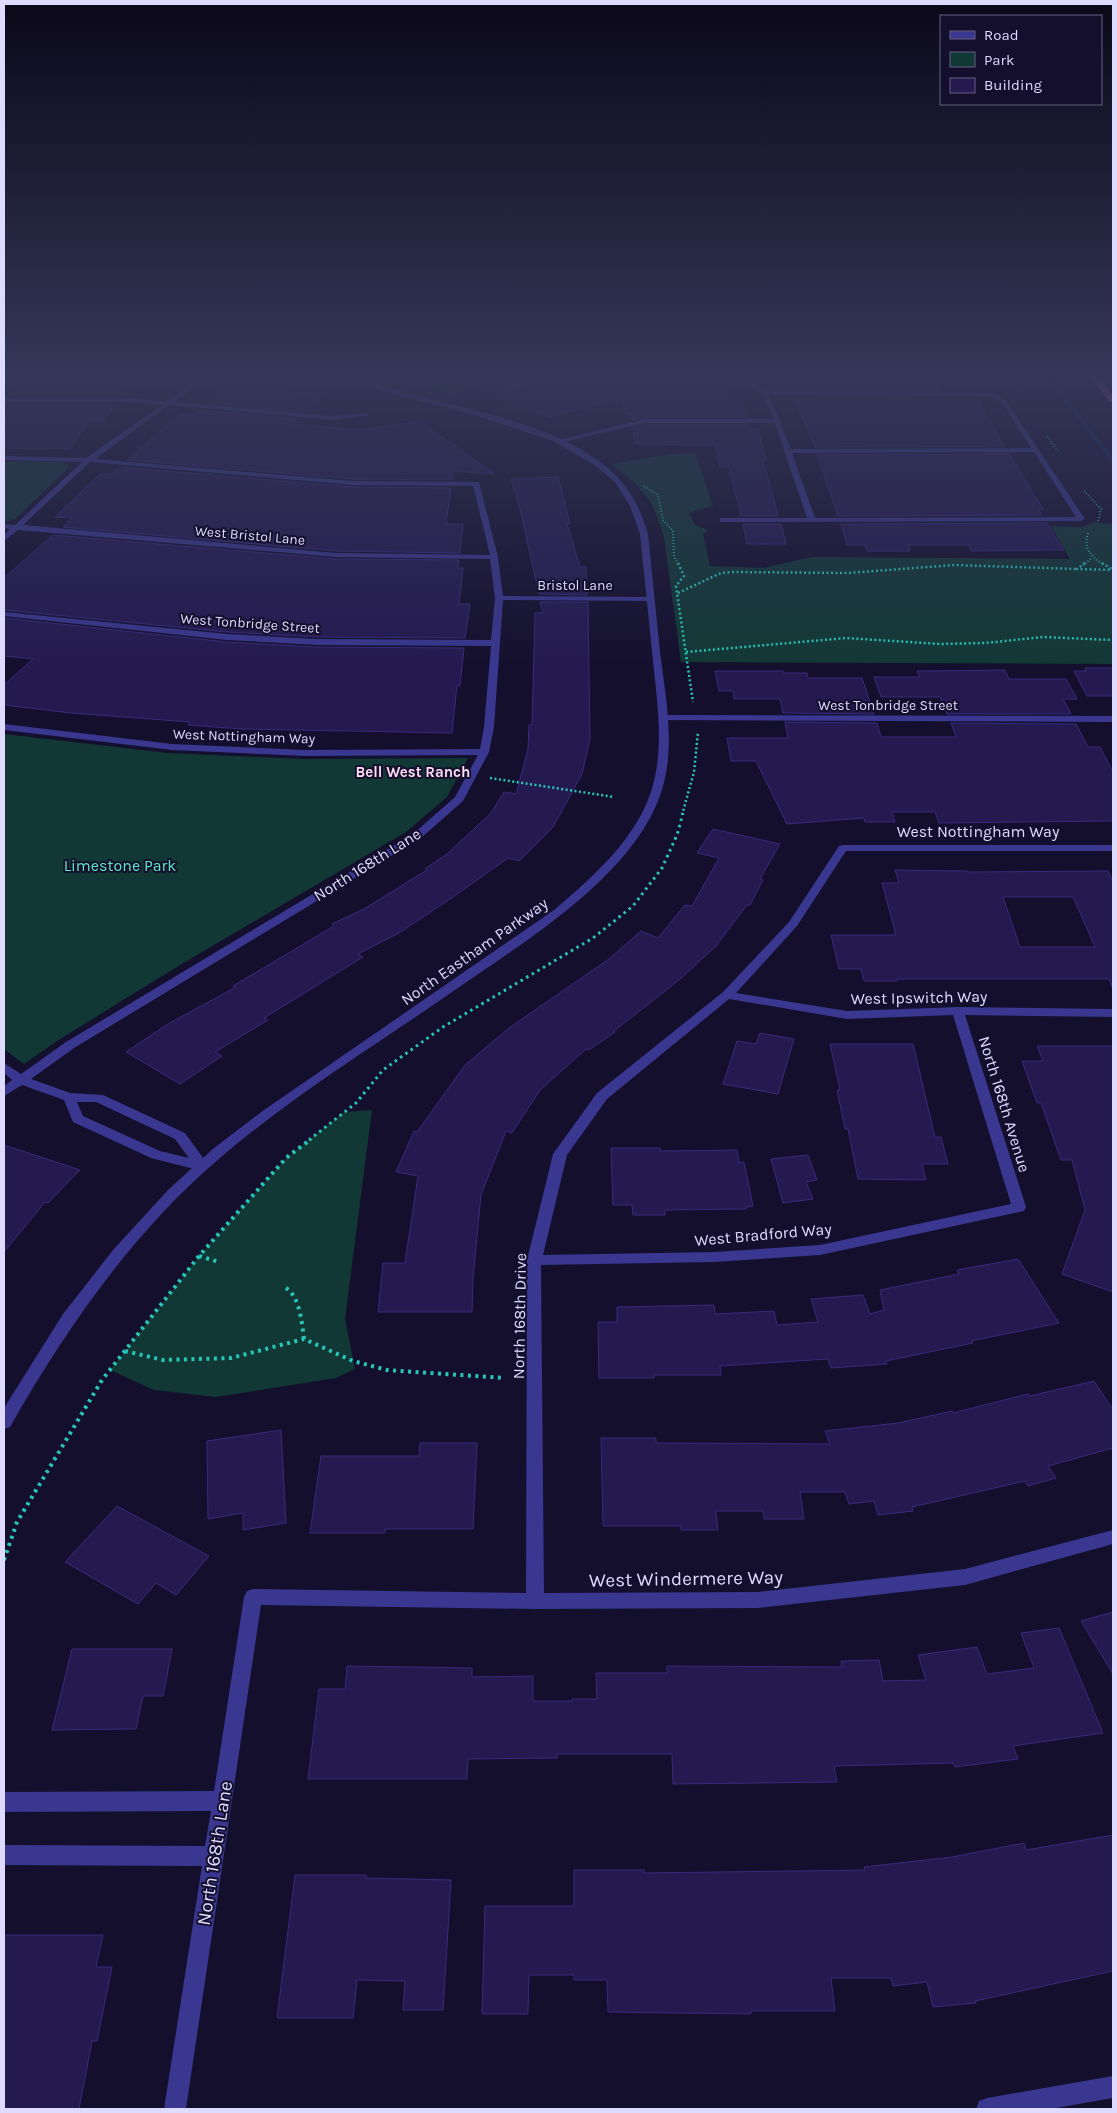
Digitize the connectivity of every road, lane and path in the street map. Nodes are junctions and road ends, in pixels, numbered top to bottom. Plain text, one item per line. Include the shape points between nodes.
1 (77, 471) edge
2 (210, 471) edge
3 (605, 471) edge
4 (796, 471) edge
5 (1048, 471) edge
6 (723, 520) dead end
7 (812, 520) junction
8 (4, 526) edge
9 (16, 527) junction
10 (4, 539) edge
11 (494, 557) junction
12 (1092, 558) dead end
13 (1077, 570) junction
14 (1112, 570) edge
15 (677, 593) dead end
16 (499, 598) junction
17 (651, 599) junction
18 (4, 614) edge
19 (1113, 640) edge
20 (495, 643) junction
21 (686, 652) dead end
22 (663, 718) junction
23 (1113, 719) edge
24 (4, 727) edge
25 (484, 752) junction
26 (472, 776) junction
27 (614, 797) dead end
28 (843, 848) joint
29 (1113, 848) edge
30 (727, 995) junction
31 (958, 1011) junction
32 (1113, 1013) edge
33 (4, 1067) edge
34 (21, 1080) junction
35 (4, 1092) edge
36 (69, 1097) junction
37 (202, 1166) junction
38 (1019, 1207) joint
39 (199, 1256) dead end
40 (534, 1260) junction
41 (219, 1262) dead end
42 (286, 1288) dead end
43 (304, 1339) junction
44 (124, 1351) dead end
45 (504, 1378) dead end
46 (4, 1422) edge
47 (1113, 1537) edge
48 (253, 1597) joint
49 (535, 1601) junction
50 (222, 1801) junction
51 (4, 1802) edge
52 (4, 1855) edge
53 (213, 1856) junction
54 (1113, 2088) edge
55 (175, 2109) edge
56 (987, 2109) edge

1 - 9 street
2 - 11 street, North 168th Lane via 353,483 476,484
3 - 17 street, North Eastham Parkway via 617,481 634,506 644,534
4 - 7 street
5 - 7 street via 1081,519
6 - 7 street
8 - 9 street, West Bristol Lane
9 - 10 street
9 - 11 street, West Bristol Lane via 336,555
11 - 16 street, North 168th Lane
12 - 13 path
13 - 14 path
13 - 15 path via 954,565 848,573 732,572 721,573
16 - 17 street, Bristol Lane
16 - 20 street, North 168th Lane
17 - 22 street, North Eastham Parkway
18 - 20 street, West Tonbridge Street via 227,637 317,642
19 - 21 path via 1043,637 940,644 846,638
20 - 25 street, North 168th Lane via 490,727
22 - 23 street, West Tonbridge Street
22 - 37 street, North Eastham Parkway via 662,772 655,796 618,857 597,879 522,939 252,1124
24 - 25 street, West Nottingham Way via 172,747 306,753
25 - 26 street, North 168th Lane
26 - 27 path
26 - 34 street, North 168th Lane via 459,799 417,836 190,971 70,1045
28 - 29 street, West Nottingham Way
28 - 30 street, North 168th Drive via 793,924
30 - 31 street, West Ipswitch Way via 847,1015
30 - 40 street, North 168th Drive via 602,1096 560,1154
31 - 32 street, West Ipswitch Way
31 - 38 street, North 168th Avenue
33 - 34 street
34 - 35 street, North 168th Lane
34 - 36 street
36 - 37 street via 98,1098 180,1136
36 - 37 street via 78,1119 156,1155
37 - 46 street, North Eastham Parkway via 144,1223 96,1280 59,1331
38 - 40 street, West Bradford Way via 820,1250 714,1257
39 - 41 path
40 - 49 street, North 168th Drive
42 - 43 path via 291,1291 301,1316
43 - 44 path via 231,1358 163,1360
43 - 45 path via 354,1361 387,1370
47 - 49 street, West Windermere Way via 955,1579 758,1600
48 - 49 street, West Windermere Way
48 - 50 street, North 168th Lane
50 - 51 street
50 - 53 street, North 168th Lane
52 - 53 street
53 - 55 street, North 168th Lane
54 - 56 street

